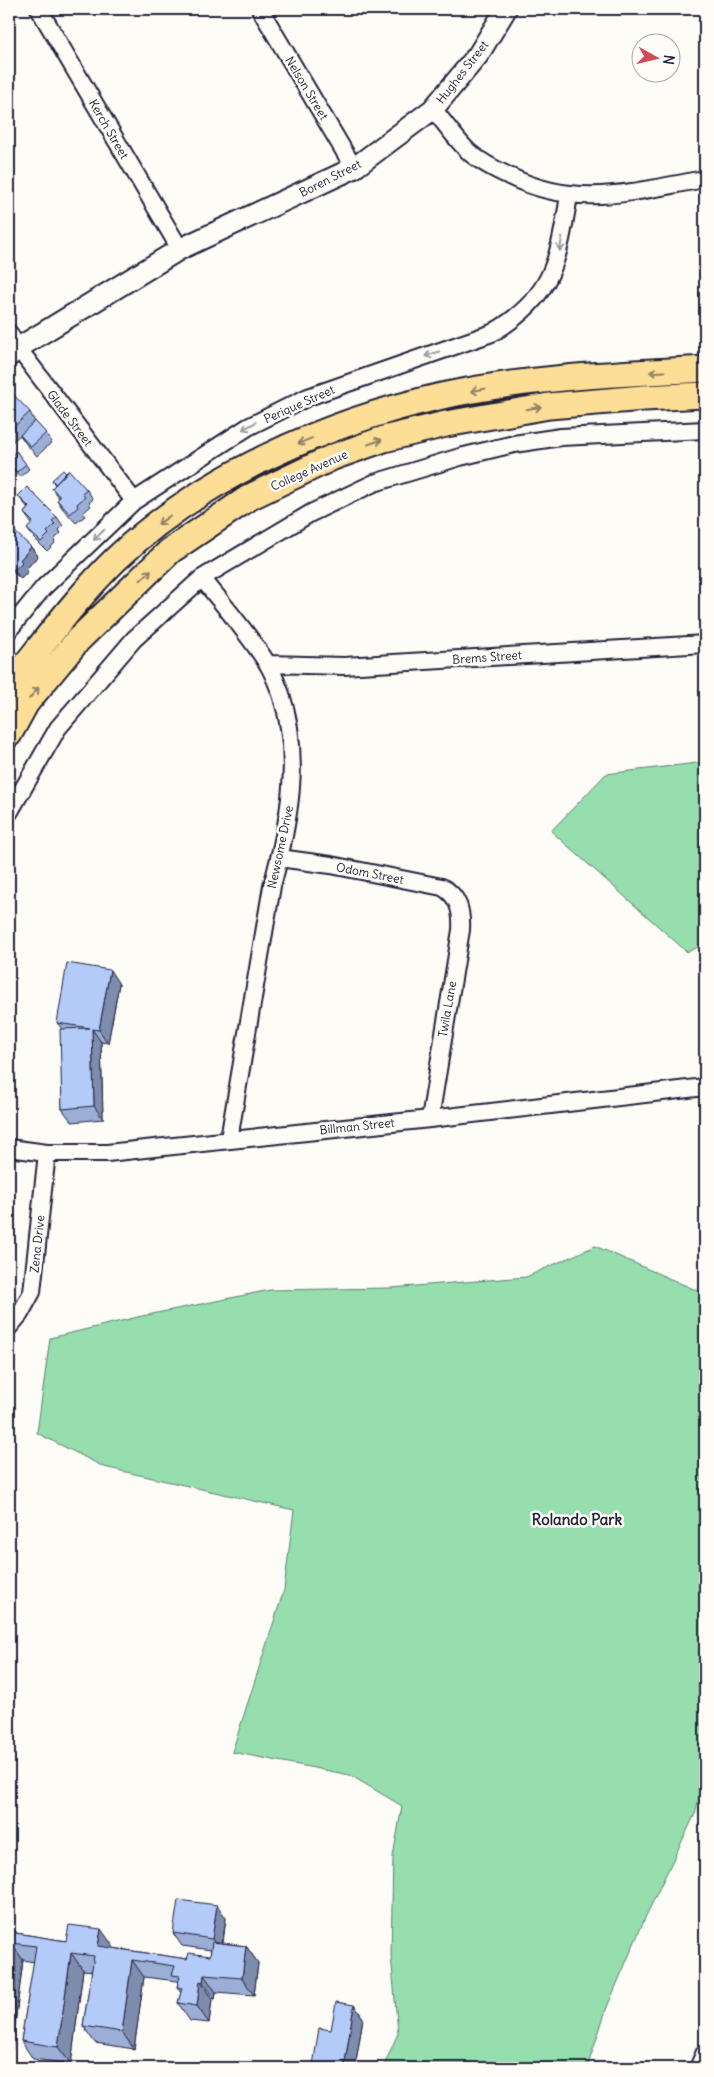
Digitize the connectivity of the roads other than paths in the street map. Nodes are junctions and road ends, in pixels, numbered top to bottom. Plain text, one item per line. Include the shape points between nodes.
1 (39, 9) edge
2 (260, 9) edge
3 (506, 9) edge
4 (433, 109) junction
5 (354, 168) junction
6 (705, 179) edge
7 (569, 196) junction
8 (180, 249) junction
9 (12, 346) edge
10 (705, 370) edge
11 (705, 395) edge
12 (705, 430) edge
13 (134, 501) junction
14 (202, 578) junction
15 (9, 630) edge
16 (705, 644) edge
17 (268, 664) junction
18 (9, 688) edge
19 (9, 734) edge
20 (9, 814) edge
21 (279, 858) junction
22 (457, 899) joint
23 (705, 1087) edge
24 (430, 1119) junction
25 (229, 1139) junction
26 (9, 1148) edge
27 (47, 1153) junction
28 (9, 1328) edge
29 (705, 2052) edge
30 (698, 2068) edge

1 - 8 street, Kerch Street
2 - 5 street, Nelson Street
3 - 4 street, Hughes Street via 478,55
4 - 5 street, Boren Street
4 - 7 street via 470,153 486,164 536,187
5 - 8 street, Boren Street
6 - 7 street via 602,196
7 -> 13 street, Perique Street via 560,251 554,267 537,296 505,326 308,397 248,427
8 - 9 street, Boren Street
9 - 13 street, Glade Street
10 -> 18 main road via 626,373 517,384 441,396 361,419 273,454 202,493 116,559 69,610
19 -> 11 main road, College Avenue via 26,703 78,640 170,551 258,493 333,457 384,439 446,424 550,406
12 - 14 street via 561,437 514,444 436,464 374,483 311,513
13 -> 15 street, Perique Street via 43,588
14 - 17 street, Newsome Drive
14 - 20 street via 134,639 64,721
16 - 17 street, Brems Street via 344,666
17 - 21 street, Newsome Drive via 285,707 292,753 291,795
21 - 22 street, Odom Street via 442,887
21 - 25 street, Newsome Drive
22 - 24 street, Twila Lane via 462,916 461,930
23 - 24 street, Billman Street
24 - 25 street, Billman Street
25 - 27 street, Billman Street via 108,1153
26 - 27 street, Billman Street
27 - 28 street, Zena Drive via 32,1292
29 - 30 street

